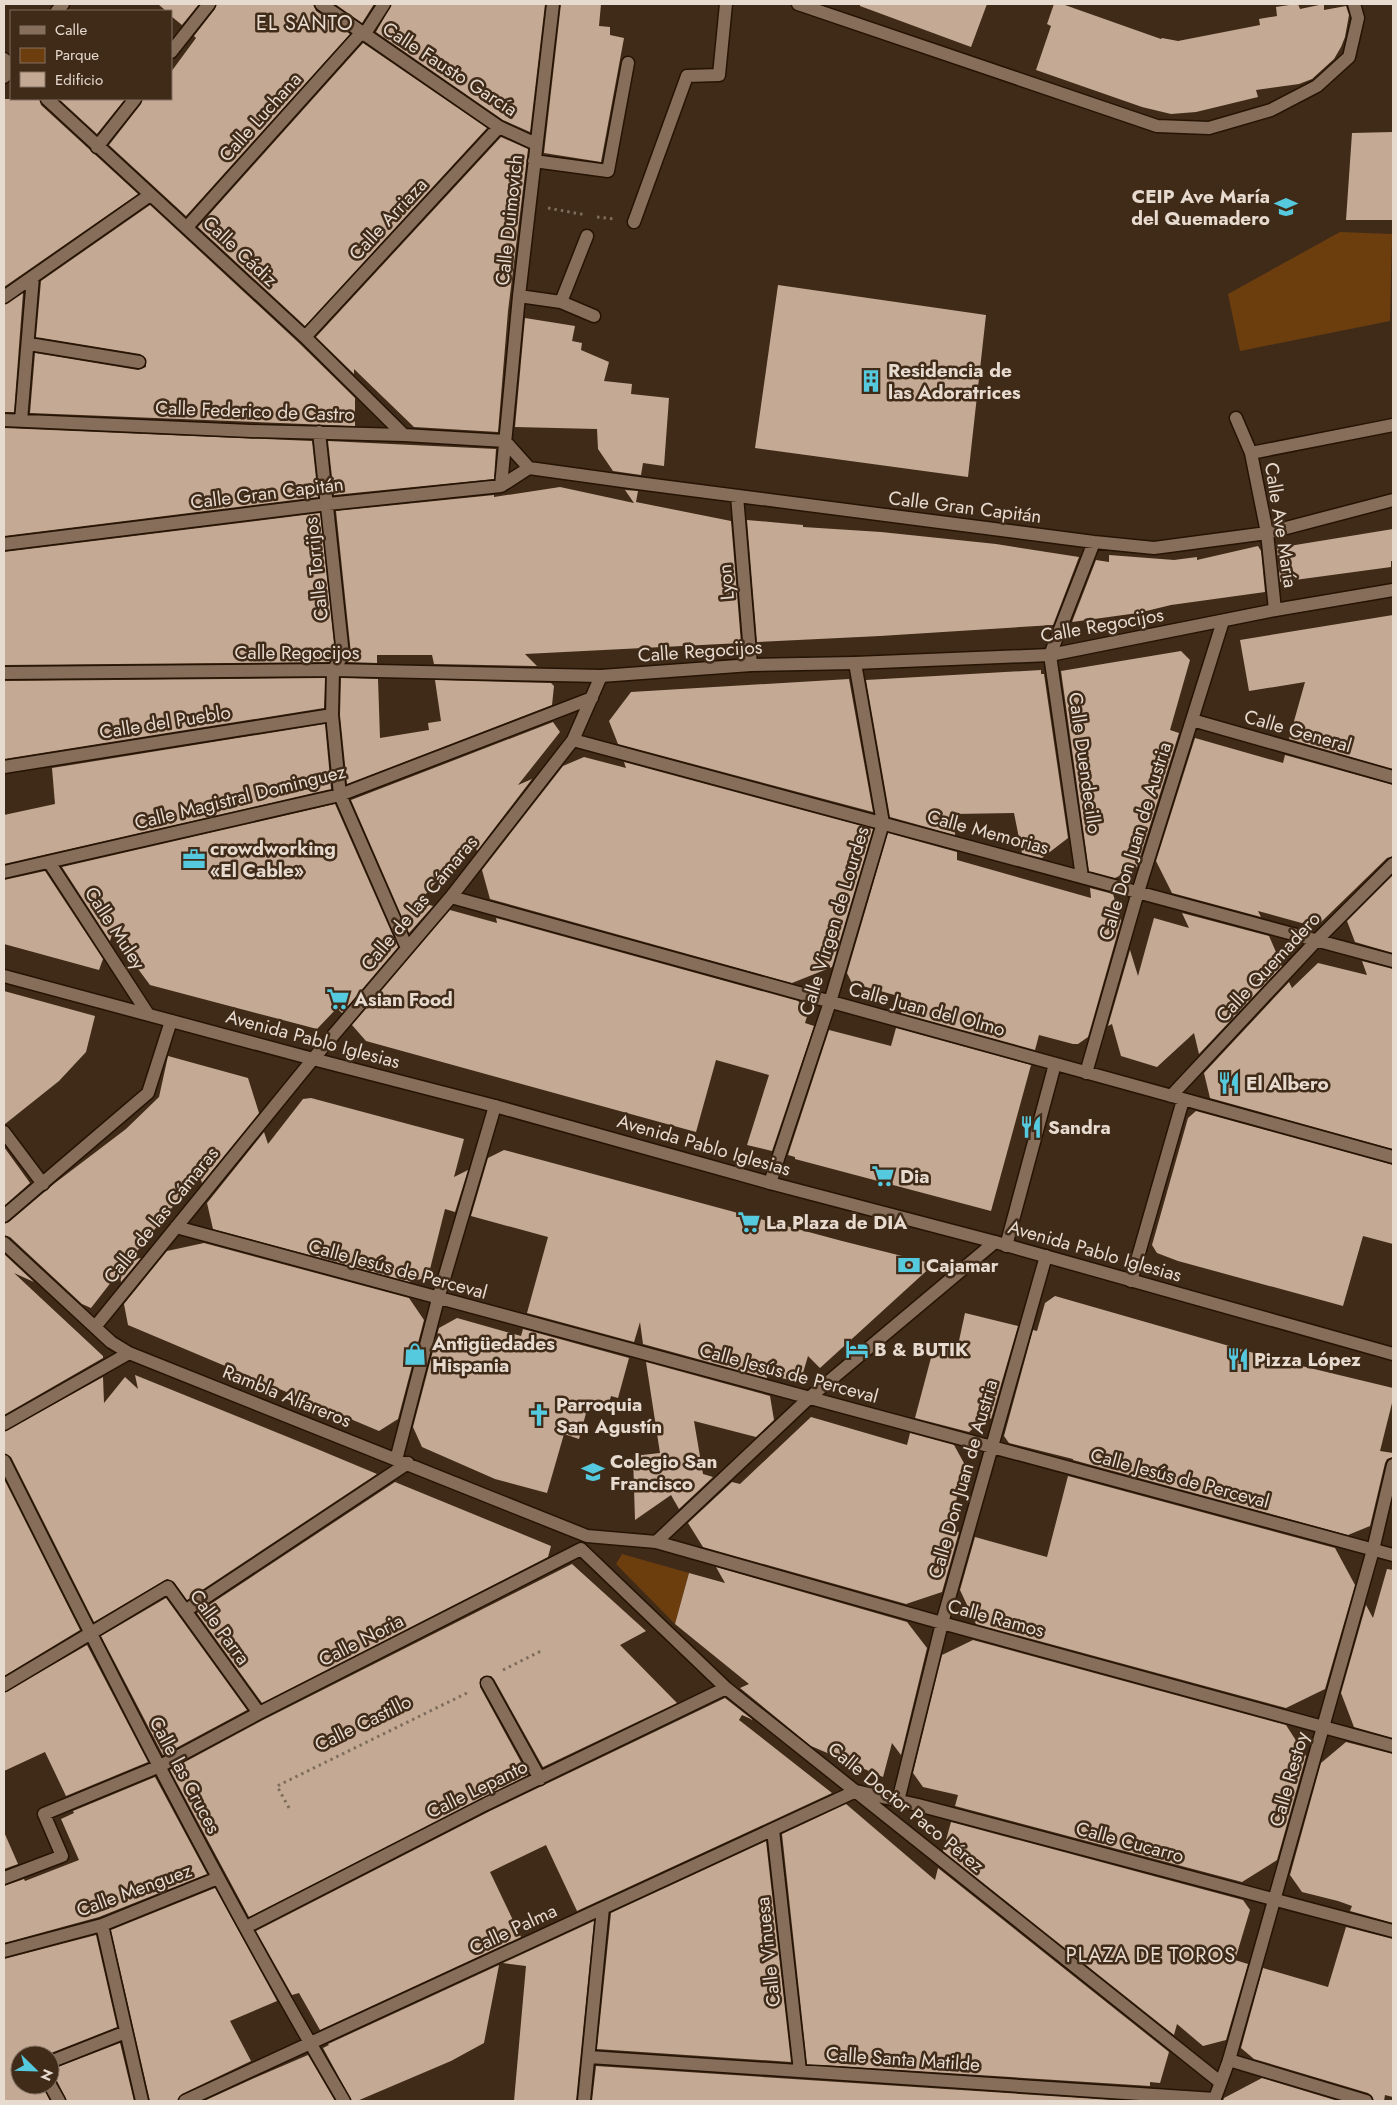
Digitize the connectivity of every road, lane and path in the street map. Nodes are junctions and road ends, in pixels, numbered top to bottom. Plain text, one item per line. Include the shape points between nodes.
1 (210, 4) edge
2 (321, 4) edge
3 (384, 4) edge
4 (553, 4) edge
5 (726, 4) edge
6 (798, 4) edge
7 (1354, 4) edge
8 (363, 34) junction
9 (172, 51) edge
10 (628, 63) dead end
11 (47, 100) edge
12 (134, 100) edge
13 (499, 127) junction
14 (536, 144) junction
15 (97, 147) junction
16 (534, 161) junction
17 (150, 195) junction
18 (530, 205) junction
19 (634, 222) joint
20 (186, 227) junction
21 (587, 236) dead end
22 (34, 277) junction
23 (4, 296) edge
24 (519, 296) junction
25 (561, 302) junction
26 (594, 316) dead end
27 (305, 337) junction
28 (29, 344) junction
29 (139, 362) dead end
30 (1236, 418) dead end
31 (4, 420) edge
32 (21, 421) junction
33 (1393, 425) edge
34 (319, 432) junction
35 (404, 435) junction
36 (505, 442) junction
37 (1251, 453) junction
38 (529, 468) junction
39 (501, 486) junction
40 (738, 496) junction
41 (1393, 500) edge
42 (328, 504) junction
43 (1267, 533) junction
44 (1094, 542) junction
45 (4, 544) edge
46 (1393, 590) edge
47 (1275, 610) junction
48 (1224, 622) junction
49 (1050, 655) junction
50 (855, 663) junction
51 (751, 665) junction
52 (333, 670) junction
53 (4, 673) edge
54 (601, 676) junction
55 (592, 698) junction
56 (332, 715) junction
57 (1192, 720) junction
58 (573, 740) junction
59 (4, 767) edge
60 (1393, 777) edge
61 (340, 795) junction
62 (883, 823) junction
63 (50, 862) junction
64 (1393, 864) edge
65 (4, 872) edge
66 (1082, 877) junction
67 (1138, 892) junction
68 (451, 897) junction
69 (1317, 940) junction
70 (407, 948) junction
71 (1393, 961) edge
72 (4, 976) edge
73 (830, 1002) junction
74 (148, 1014) junction
75 (171, 1021) junction
76 (313, 1059) junction
77 (1055, 1064) junction
78 (1086, 1073) junction
79 (1177, 1098) junction
80 (495, 1106) junction
81 (4, 1132) edge
82 (1393, 1158) edge
83 (770, 1183) junction
84 (43, 1184) junction
85 (4, 1216) edge
86 (176, 1227) junction
87 (4, 1242) edge
88 (1001, 1244) junction
89 (1046, 1256) junction
90 (1132, 1281) junction
91 (438, 1299) junction
92 (95, 1326) junction
93 (129, 1353) junction
94 (1393, 1354) edge
95 (809, 1398) junction
96 (4, 1424) edge
97 (991, 1447) junction
98 (4, 1461) edge
99 (402, 1461) junction
100 (1393, 1465) edge
101 (587, 1536) junction
102 (656, 1542) junction
103 (581, 1550) junction
104 (1373, 1550) junction
105 (1393, 1555) edge
106 (185, 1611) junction
107 (942, 1623) junction
108 (90, 1634) junction
109 (542, 1650) dead end
110 (488, 1683) junction
111 (4, 1684) edge
112 (726, 1688) junction
113 (259, 1713) junction
114 (1324, 1727) junction
115 (1393, 1746) edge
116 (160, 1766) junction
117 (540, 1779) junction
118 (856, 1791) junction
119 (898, 1801) junction
120 (289, 1808) dead end
121 (773, 1830) junction
122 (4, 1878) edge
123 (218, 1878) junction
124 (1274, 1899) junction
125 (603, 1908) junction
126 (102, 1925) junction
127 (246, 1927) junction
128 (1393, 1931) edge
129 (4, 1950) edge
130 (126, 2032) junction
131 (310, 2044) junction
132 (589, 2056) junction
133 (60, 2058) edge
134 (1229, 2060) junction
135 (800, 2071) junction
136 (1220, 2082) junction
137 (1097, 2096) edge
138 (1215, 2100) edge
139 (142, 2101) edge
140 (184, 2101) edge
141 (344, 2101) edge
142 (584, 2101) edge
143 (1366, 2101) edge

1 - 9 street
2 - 8 street, Calle Fausto García
3 - 8 street, Calle Luchana
4 - 14 street, Calle Duimovich
5 - 19 street via 719,75 687,76
6 - 7 street via 1157,126 1208,128 1271,110 1317,86 1349,57 1358,18
8 - 13 street, Calle Fausto García
8 - 20 street, Calle Luchana
10 - 16 street via 608,171
11 - 15 street, Calle Cádiz
12 - 15 street
13 - 14 street, Calle Fausto García
13 - 27 street, Calle Arriaza
14 - 16 street, Calle Duimovich
15 - 17 street, Calle Cádiz
16 - 18 street, Calle Duimovich
17 - 20 street, Calle Cádiz
17 - 22 street
18 - 19 path
18 - 24 street, Calle Duimovich
20 - 27 street, Calle Cádiz
21 - 25 street
22 - 23 street
22 - 28 street
24 - 25 street
24 - 36 street, Calle Duimovich
25 - 26 street
27 - 35 street, Calle Cádiz
28 - 29 street
28 - 32 street
30 - 37 street, Calle Ave María
31 - 32 street, Calle Federico de Castro
32 - 34 street, Calle Federico de Castro via 251,432
33 - 37 street
34 - 35 street, Calle Federico de Castro
34 - 42 street, Calle Torrijos
35 - 36 street, Calle Federico de Castro
36 - 38 street
36 - 39 street, Calle Duimovich
37 - 43 street, Calle Ave María
38 - 39 street, Calle Gran Capitán
38 - 40 street, Calle Gran Capitán
39 - 42 street, Calle Gran Capitán
40 - 44 street, Calle Gran Capitán
40 - 51 street, Lyon
41 - 43 street, Calle Gran Capitán
42 - 45 street, Calle Gran Capitán
42 - 52 street, Calle Torrijos via 343,655
43 - 44 street, Calle Gran Capitán via 1154,548
43 - 47 street, Calle Ave María
44 - 49 street
46 - 47 street, Calle Regocijos
47 - 48 street, Calle Regocijos
48 - 49 street, Calle Regocijos
48 - 57 street, Calle Don Juan de Austria
49 - 50 street, Calle Regocijos
49 - 66 street, Calle Duendecillo
50 - 51 street, Calle Regocijos
50 - 62 street, Calle Virgen de Lourdes
51 - 54 street, Calle Regocijos
52 - 53 street, Calle Regocijos
52 - 54 street, Calle Regocijos
52 - 56 street
54 - 55 street, Calle de las Cámaras
55 - 58 street, Calle de las Cámaras
55 - 61 street, Calle Magistral Dominguez
56 - 59 street, Calle del Pueblo
56 - 61 street
57 - 60 street, Calle General
57 - 67 street, Calle Don Juan de Austria
58 - 62 street, Calle Memorias
58 - 68 street, Calle de las Cámaras
61 - 63 street, Calle Magistral Dominguez
61 - 70 street
62 - 66 street, Calle Memorias
62 - 73 street, Calle Virgen de Lourdes
63 - 65 street, Calle Magistral Dominguez
63 - 74 street, Calle Muley
64 - 69 street, Calle Quemadero
66 - 67 street, Calle Memorias
67 - 69 street, Calle Memorias
67 - 78 street, Calle Don Juan de Austria
68 - 70 street, Calle de las Cámaras
68 - 73 street, Calle Juan del Olmo
69 - 71 street, Calle Memorias
69 - 79 street, Calle Quemadero
70 - 76 street, Calle de las Cámaras
72 - 74 street, Avenida Pablo Iglesias
73 - 77 street, Calle Juan del Olmo
73 - 83 street, Calle Virgen de Lourdes
74 - 75 street, Avenida Pablo Iglesias
75 - 76 street, Avenida Pablo Iglesias
75 - 84 street via 148,1093
76 - 80 street, Avenida Pablo Iglesias
76 - 86 street, Calle de las Cámaras
77 - 78 street, Calle Juan del Olmo
77 - 88 street
78 - 79 street, Calle Juan del Olmo
79 - 82 street, Calle Juan del Olmo
79 - 90 street
80 - 83 street, Avenida Pablo Iglesias
80 - 91 street
81 - 84 street
83 - 88 street, Avenida Pablo Iglesias
84 - 85 street
86 - 91 street, Calle Jesús de Perceval
86 - 92 street, Calle de las Cámaras
87 - 92 street, Rambla Alfareros
88 - 89 street, Avenida Pablo Iglesias
88 - 95 street
89 - 90 street, Avenida Pablo Iglesias
89 - 97 street, Calle Don Juan de Austria
90 - 94 street, Avenida Pablo Iglesias
91 - 95 street, Calle Jesús de Perceval
91 - 99 street
92 - 93 street, Rambla Alfareros via 111,1342
93 - 96 street
93 - 99 street, Rambla Alfareros
95 - 97 street, Calle Jesús de Perceval
95 - 102 street
97 - 104 street, Calle Jesús de Perceval
97 - 107 street, Calle Don Juan de Austria
98 - 108 street, Calle las Cruces
99 - 101 street, Rambla Alfareros
99 - 106 street
100 - 104 street, Calle Restoy
101 - 102 street, Calle Ramos
101 - 103 street
102 - 107 street, Calle Ramos
103 - 112 street, Calle Doctor Paco Pérez
103 - 113 street, Calle Noria
104 - 105 street, Calle Jesús de Perceval
104 - 114 street, Calle Restoy
106 - 108 street, Calle Parra via 168,1587
106 - 113 street, Calle Parra
107 - 114 street, Calle Ramos
107 - 119 street, Calle Don Juan de Austria
108 - 111 street
108 - 116 street, Calle las Cruces
109 - 110 path, Calle Castillo via 492,1676
110 - 117 street
110 - 120 path, Calle Castillo via 277,1786
112 - 117 street, Calle Lepanto
112 - 118 street, Calle Doctor Paco Pérez
113 - 116 street, Calle Noria
114 - 115 street, Calle Ramos
114 - 124 street, Calle Restoy
116 - 122 street, Calle Noria via 44,1814 62,1856
116 - 123 street, Calle las Cruces
117 - 127 street, Calle Lepanto
118 - 119 street, Calle Cucarro
118 - 121 street, Calle Palma
118 - 136 street, Calle Doctor Paco Pérez
119 - 124 street, Calle Cucarro
121 - 125 street, Calle Palma
121 - 135 street, Calle Vinuesa
123 - 126 street, Calle Menguez
123 - 127 street, Calle las Cruces
124 - 128 street, Calle Cucarro
124 - 134 street, Calle Restoy
125 - 131 street, Calle Palma
125 - 132 street
126 - 129 street, Calle Menguez
126 - 130 street
127 - 131 street, Calle las Cruces
130 - 133 street
130 - 139 street
131 - 140 street, Calle Palma
131 - 141 street, Calle las Cruces
132 - 135 street, Calle Santa Matilde
132 - 142 street
134 - 136 street, Calle Restoy
134 - 143 street
135 - 137 street, Calle Santa Matilde
136 - 138 street, Calle Restoy
137 - 138 street, Calle Santa Matilde

